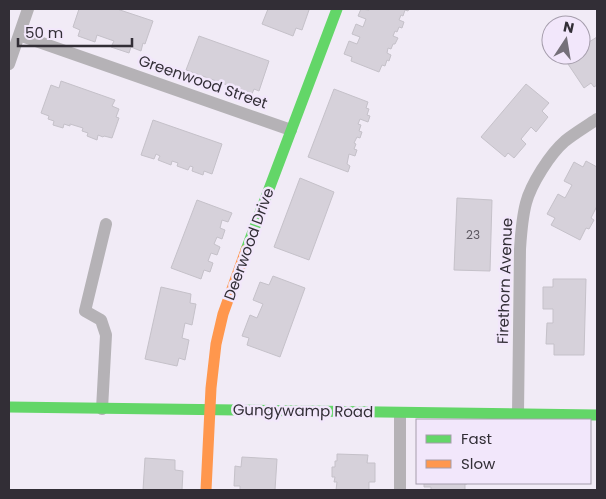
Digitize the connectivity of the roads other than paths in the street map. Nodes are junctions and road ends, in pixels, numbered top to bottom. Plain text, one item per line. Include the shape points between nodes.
1 (28, 9) edge
2 (337, 9) edge
3 (19, 35) junction
4 (9, 64) edge
5 (597, 119) edge
6 (291, 130) junction
7 (106, 224) dead end
8 (9, 407) edge
9 (102, 409) junction
10 (210, 410) junction
11 (400, 412) junction
12 (518, 414) junction
13 (597, 415) edge
14 (206, 490) edge
15 (400, 490) edge

1 - 3 street
2 - 6 street, Deerwood Drive
3 - 4 street
3 - 6 street, Greenwood Street
5 - 12 street, Firethorn Avenue via 565,141 549,159 526,201 520,249
6 - 10 street, Deerwood Drive via 217,334
7 - 9 street via 86,311 101,320 106,336
8 - 9 street, Gungywamp Road
9 - 10 street, Gungywamp Road
10 - 11 street, Gungywamp Road
10 - 14 street, Deerwood Drive
11 - 12 street, Gungywamp Road
11 - 15 street
12 - 13 street, Gungywamp Road

